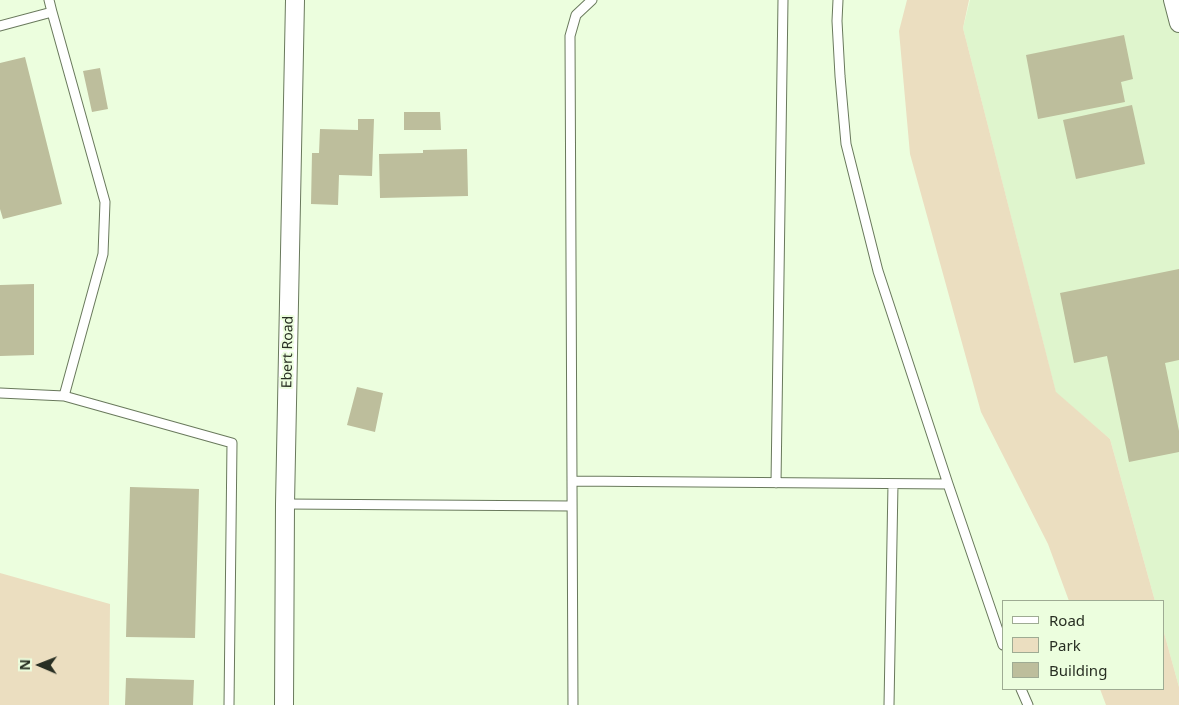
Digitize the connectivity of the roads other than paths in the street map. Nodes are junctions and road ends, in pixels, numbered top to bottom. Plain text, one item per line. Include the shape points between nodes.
1 (49, 0) edge
2 (295, 0) edge
3 (592, 0) edge
4 (783, 0) edge
5 (838, 0) edge
6 (1173, 0) edge
7 (52, 12) junction
8 (1179, 23) edge
9 (0, 26) edge
10 (0, 392) edge
11 (64, 396) junction
12 (572, 481) junction
13 (776, 483) junction
14 (894, 484) junction
15 (948, 484) junction
16 (284, 504) junction
17 (572, 506) junction
18 (1002, 642) edge
19 (1021, 690) edge
20 (229, 705) edge
21 (284, 705) edge
22 (573, 705) edge
23 (889, 705) edge
24 (1028, 705) edge

1 - 7 lane
2 - 16 street, Ebert Road
3 - 12 lane via 576,15 570,36
4 - 13 lane
5 - 15 lane via 836,22 846,144 878,271
6 - 8 street
7 - 9 lane
7 - 11 lane via 105,202 103,254
10 - 11 lane
11 - 20 lane via 232,443
12 - 13 lane
12 - 17 lane
13 - 14 lane
14 - 15 lane
14 - 23 lane
15 - 18 lane
16 - 17 lane
16 - 21 street, Ebert Road
17 - 22 lane
19 - 24 lane

